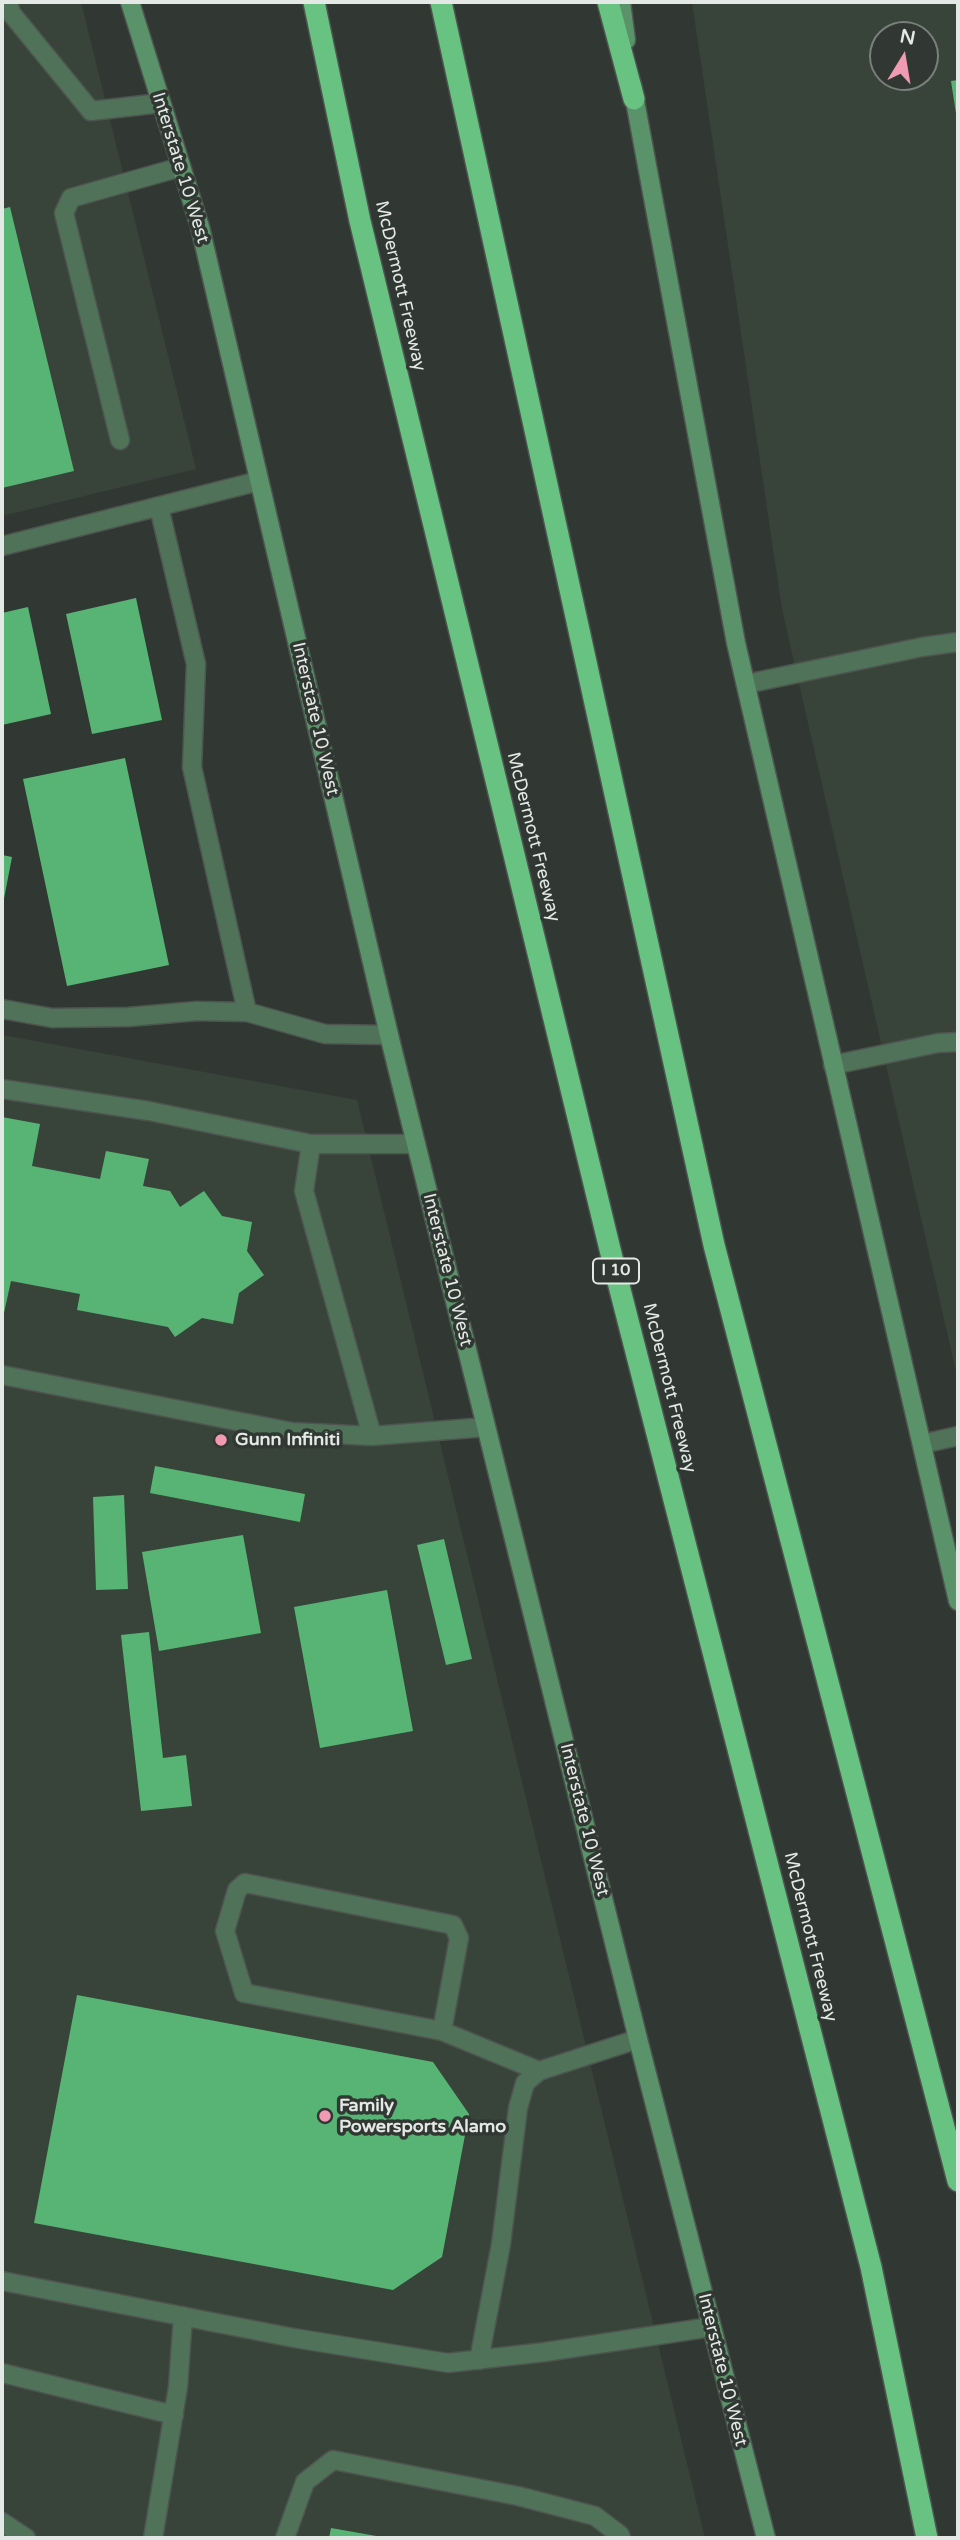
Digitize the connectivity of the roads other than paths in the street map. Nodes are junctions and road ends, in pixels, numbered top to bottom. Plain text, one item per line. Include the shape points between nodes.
1 (130, 2) edge
2 (314, 2) edge
3 (441, 2) edge
4 (608, 2) edge
5 (621, 2) edge
6 (7, 10) edge
7 (634, 99) junction
8 (161, 103) junction
9 (181, 167) junction
10 (120, 440) dead end
11 (259, 481) junction
12 (159, 507) junction
13 (2, 546) edge
14 (958, 642) edge
15 (746, 684) junction
16 (2, 1009) edge
17 (247, 1012) junction
18 (389, 1035) junction
19 (958, 1042) edge
20 (833, 1065) junction
21 (2, 1089) edge
22 (311, 1144) junction
23 (416, 1144) junction
24 (2, 1375) edge
25 (486, 1427) junction
26 (372, 1436) junction
27 (958, 1436) edge
28 (922, 1444) junction
29 (958, 1601) edge
30 (442, 2031) junction
31 (638, 2039) junction
32 (539, 2071) junction
33 (958, 2181) edge
34 (2, 2281) edge
35 (183, 2316) junction
36 (711, 2327) junction
37 (480, 2360) junction
38 (2, 2372) edge
39 (174, 2415) junction
40 (2, 2522) edge
41 (26, 2538) edge
42 (153, 2538) edge
43 (285, 2538) edge
44 (621, 2538) edge
45 (766, 2538) edge
46 (927, 2538) edge

1 - 8 main road, Interstate 10 West
2 - 46 highway, McDermott Freeway / I 10 via 363,234 616,1274 872,2267
3 - 33 highway via 714,1245
4 - 7 highway
5 - 7 main road
6 - 8 lane via 91,111
7 - 15 main road
8 - 9 main road, Interstate 10 West
9 - 10 lane via 71,198 64,214
9 - 11 main road, Interstate 10 West via 200,227
11 - 12 lane
11 - 18 main road, Interstate 10 West
12 - 13 lane
12 - 17 lane via 197,664 192,767
14 - 15 lane
15 - 20 main road
16 - 17 lane via 52,1018
17 - 18 lane via 325,1034
18 - 23 main road, Interstate 10 West
19 - 20 lane
20 - 28 main road
21 - 22 lane via 149,1111
22 - 23 lane
22 - 26 lane via 304,1191
23 - 25 main road, Interstate 10 West
24 - 26 lane via 292,1432
25 - 26 lane
25 - 31 main road, Interstate 10 West
27 - 28 lane
28 - 29 main road
30 - 30 lane via 458,1938 453,1925 245,1883 237,1890 226,1931 244,1993
30 - 32 lane
31 - 32 lane
31 - 36 main road, Interstate 10 West
32 - 37 lane via 525,2083 518,2108
34 - 35 lane
35 - 37 lane via 448,2363
35 - 39 lane
36 - 37 lane
36 - 45 main road, Interstate 10 West
38 - 39 lane
39 - 42 lane
40 - 41 lane
43 - 44 lane via 305,2482 333,2460 595,2516

